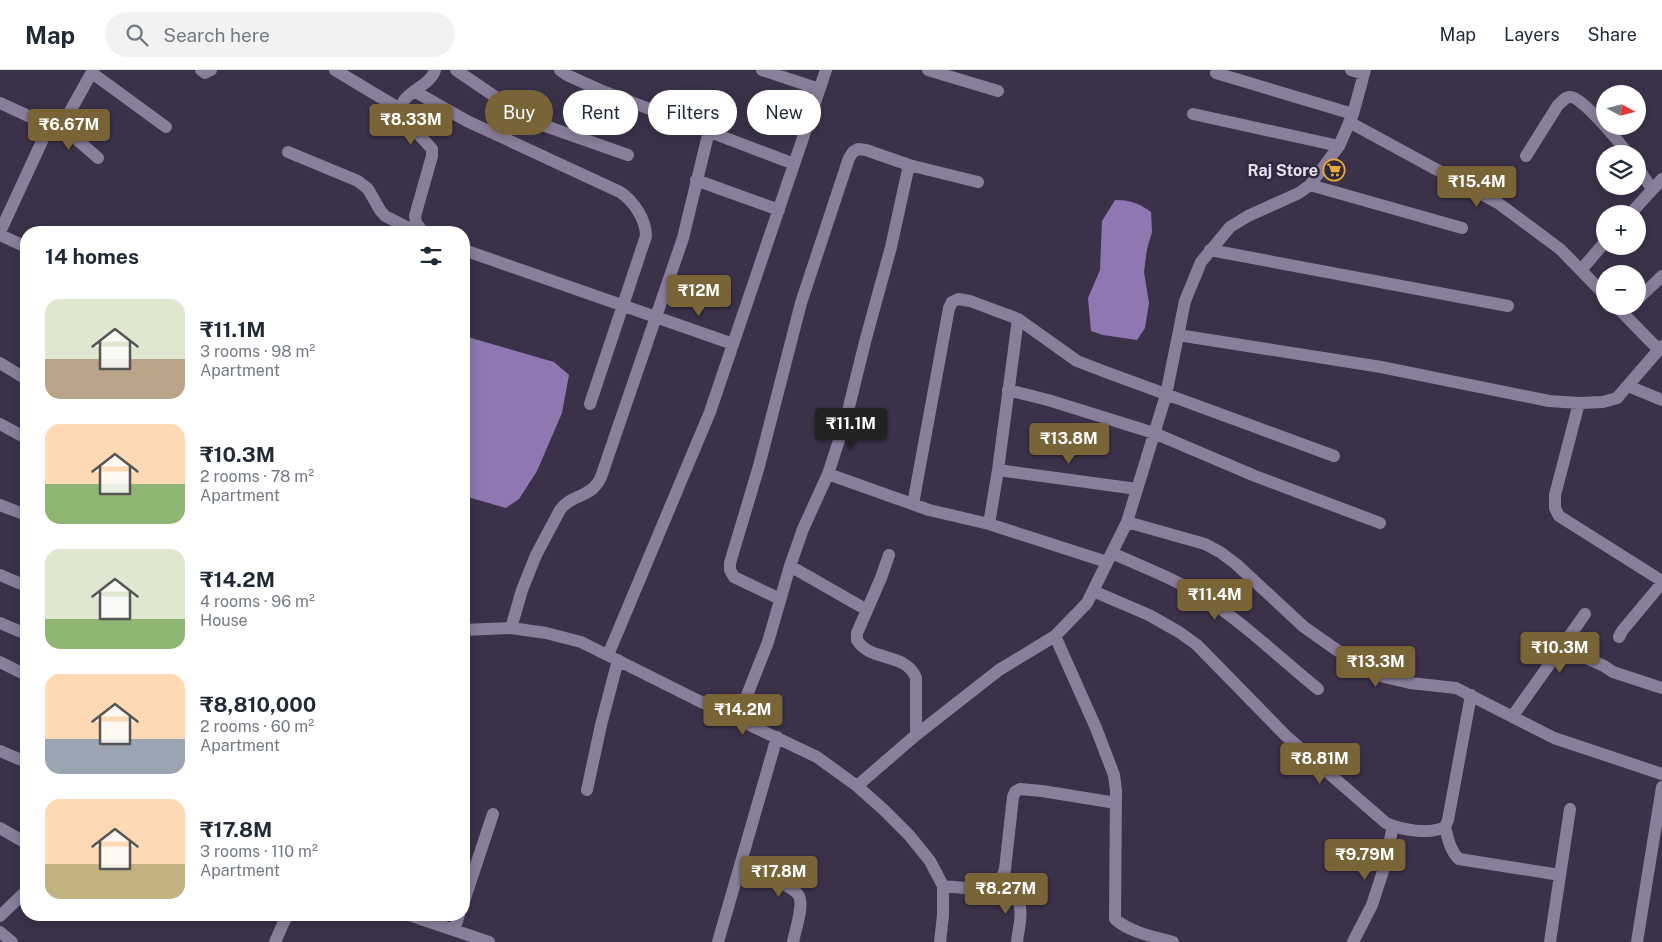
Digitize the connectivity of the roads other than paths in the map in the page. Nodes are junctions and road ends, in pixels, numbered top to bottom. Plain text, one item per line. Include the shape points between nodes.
1 (201, 70) edge
2 (211, 70) edge
3 (335, 70) edge
4 (435, 70) edge
5 (456, 70) edge
6 (560, 70) edge
7 (762, 70) edge
8 (826, 70) edge
9 (928, 70) edge
10 (1351, 70) edge
11 (93, 71) edge
12 (1364, 72) edge
13 (1216, 73) dead end
14 (820, 89) junction
15 (998, 91) dead end
16 (414, 92) junction
17 (0, 104) edge
18 (648, 108) edge
19 (400, 110) junction
20 (1193, 114) dead end
21 (1351, 118) junction
22 (54, 123) junction
23 (166, 127) dead end
24 (707, 135) edge
25 (718, 135) edge
26 (1620, 145) edge
27 (1339, 146) junction
28 (288, 152) dead end
29 (628, 156) dead end
30 (1526, 156) dead end
31 (98, 158) dead end
32 (794, 164) junction
33 (909, 165) junction
34 (1662, 179) edge
35 (696, 180) junction
36 (1646, 180) edge
37 (978, 182) dead end
38 (1310, 185) junction
39 (1652, 189) junction
40 (1638, 205) edge
41 (779, 210) junction
42 (404, 226) edge
43 (418, 226) edge
44 (1462, 228) dead end
45 (0, 233) edge
46 (20, 244) edge
47 (1210, 250) junction
48 (470, 252) edge
49 (1596, 252) edge
50 (1581, 270) junction
51 (1662, 276) edge
52 (1596, 286) edge
53 (1646, 291) edge
54 (623, 305) junction
55 (1508, 306) dead end
56 (1629, 315) edge
57 (656, 316) junction
58 (1018, 319) junction
59 (1178, 335) junction
60 (733, 344) junction
61 (1660, 348) edge
62 (0, 363) edge
63 (20, 375) edge
64 (1628, 386) junction
65 (1008, 390) junction
66 (1166, 395) junction
67 (1662, 400) edge
68 (1579, 403) junction
69 (590, 404) dead end
70 (0, 424) edge
71 (1154, 432) junction
72 (20, 435) edge
73 (1334, 456) dead end
74 (998, 470) junction
75 (828, 474) junction
76 (1137, 489) junction
77 (913, 504) junction
78 (0, 505) edge
79 (20, 513) edge
80 (1127, 522) junction
81 (1380, 523) dead end
82 (989, 524) junction
83 (889, 555) dead end
84 (1110, 558) junction
85 (790, 566) junction
86 (0, 575) edge
87 (1662, 582) edge
88 (20, 583) edge
89 (1093, 591) junction
90 (780, 599) junction
91 (867, 610) junction
92 (1586, 614) dead end
93 (0, 623) edge
94 (511, 628) junction
95 (470, 630) edge
96 (20, 631) edge
97 (1055, 636) junction
98 (1619, 637) dead end
99 (1562, 647) junction
100 (613, 658) junction
101 (0, 662) edge
102 (20, 672) edge
103 (1662, 688) edge
104 (1318, 689) dead end
105 (1470, 695) junction
106 (1512, 717) junction
107 (738, 718) junction
108 (916, 735) junction
109 (777, 737) junction
110 (0, 751) edge
111 (20, 759) edge
112 (1662, 774) edge
113 (858, 786) junction
114 (1662, 787) edge
115 (587, 790) dead end
116 (1116, 803) junction
117 (1570, 809) dead end
118 (493, 814) dead end
119 (1394, 826) junction
120 (1445, 826) junction
121 (0, 828) edge
122 (20, 840) edge
123 (740, 867) junction
124 (1560, 875) junction
125 (470, 883) edge
126 (942, 886) junction
127 (999, 886) junction
128 (20, 896) edge
129 (0, 916) edge
130 (284, 921) edge
131 (427, 921) edge
132 (457, 921) edge
133 (454, 930) junction
134 (0, 932) edge
135 (12, 942) edge
136 (275, 942) edge
137 (489, 942) edge
138 (718, 942) edge
139 (793, 942) edge
140 (940, 942) edge
141 (1017, 942) edge
142 (1173, 942) edge
143 (1353, 942) edge
144 (1550, 942) edge
145 (1637, 942) edge

1 - 2 street via 204,73
3 - 19 street
4 - 16 street via 433,77
5 - 29 street via 531,120
6 - 18 street
7 - 14 street
8 - 14 street
9 - 15 street
10 - 12 street
11 - 22 street via 67,117
11 - 23 street
12 - 21 street
13 - 21 street
14 - 32 street
16 - 19 street via 402,102
16 - 54 street via 467,121 627,197 643,220 646,236
17 - 22 street via 39,121
19 - 43 street via 432,149 416,216
20 - 27 street
21 - 27 street
21 - 50 street via 1498,203 1560,248
22 - 31 street
22 - 45 street
24 - 35 street
25 - 32 street
26 - 30 street via 1577,98 1571,96 1558,105
27 - 38 street
28 - 42 street via 358,182 368,189 385,216
32 - 41 street
33 - 37 street
33 - 75 street via 846,420
33 - 90 street via 866,150 853,152 801,303 730,563 734,577
34 - 39 street
35 - 41 street
35 - 57 street via 683,238
36 - 39 street
38 - 44 street
38 - 47 street via 1230,227
39 - 40 street
41 - 60 street
45 - 46 street
47 - 55 street
47 - 59 street via 1201,262 1185,301
48 - 54 street
49 - 50 street
50 - 52 street
51 - 53 street
54 - 57 street
54 - 69 street
56 - 61 street
57 - 60 street
57 - 94 street via 597,486 564,504 560,510 536,555
58 - 65 street
58 - 66 street via 1077,360
58 - 77 street via 958,299 948,308
59 - 66 street
59 - 68 street via 1381,367 1549,401
60 - 100 street via 710,412
61 - 64 street
62 - 63 street
64 - 67 street
64 - 68 street via 1617,398
65 - 71 street
65 - 74 street
66 - 71 street
66 - 73 street
68 - 87 street via 1555,495 1559,516
70 - 72 street
71 - 76 street
71 - 81 street via 1255,476
74 - 76 street
74 - 82 street
75 - 77 street
75 - 85 street
76 - 80 street
77 - 82 street
78 - 79 street
80 - 84 street
80 - 105 street via 1204,544 1220,552 1304,627 1361,667 1380,676 1456,688
82 - 84 street
83 - 91 street
84 - 89 street
84 - 104 street via 1182,585 1204,597
85 - 90 street
85 - 91 street
86 - 88 street
87 - 98 street
89 - 97 street via 1088,603
89 - 119 street via 1149,615 1197,645 1286,736 1386,823
90 - 107 street via 768,642
91 - 108 street via 857,632 859,645 913,670 916,678
92 - 99 street
93 - 96 street
94 - 95 street
94 - 100 street via 581,642
97 - 108 street via 999,670
97 - 116 street via 1114,775
99 - 103 street via 1613,672
99 - 106 street
100 - 107 street
100 - 115 street
101 - 102 street
105 - 106 street
105 - 120 street
106 - 112 street via 1554,738
107 - 109 street
108 - 113 street
109 - 113 street via 817,757
109 - 123 street
110 - 111 street
113 - 126 street via 930,861
114 - 145 street
116 - 127 street via 1020,789 1014,796
116 - 142 street via 1115,919
117 - 124 street
118 - 125 street
119 - 120 street via 1432,831
119 - 143 street via 1372,905
120 - 124 street via 1452,850 1459,859
121 - 122 street
123 - 138 street
123 - 139 street via 787,886 800,897
124 - 144 street
126 - 127 street via 986,890
126 - 140 street
127 - 141 street via 1019,902
128 - 129 street
130 - 136 street
131 - 133 street
132 - 133 street
133 - 137 street
134 - 135 street

